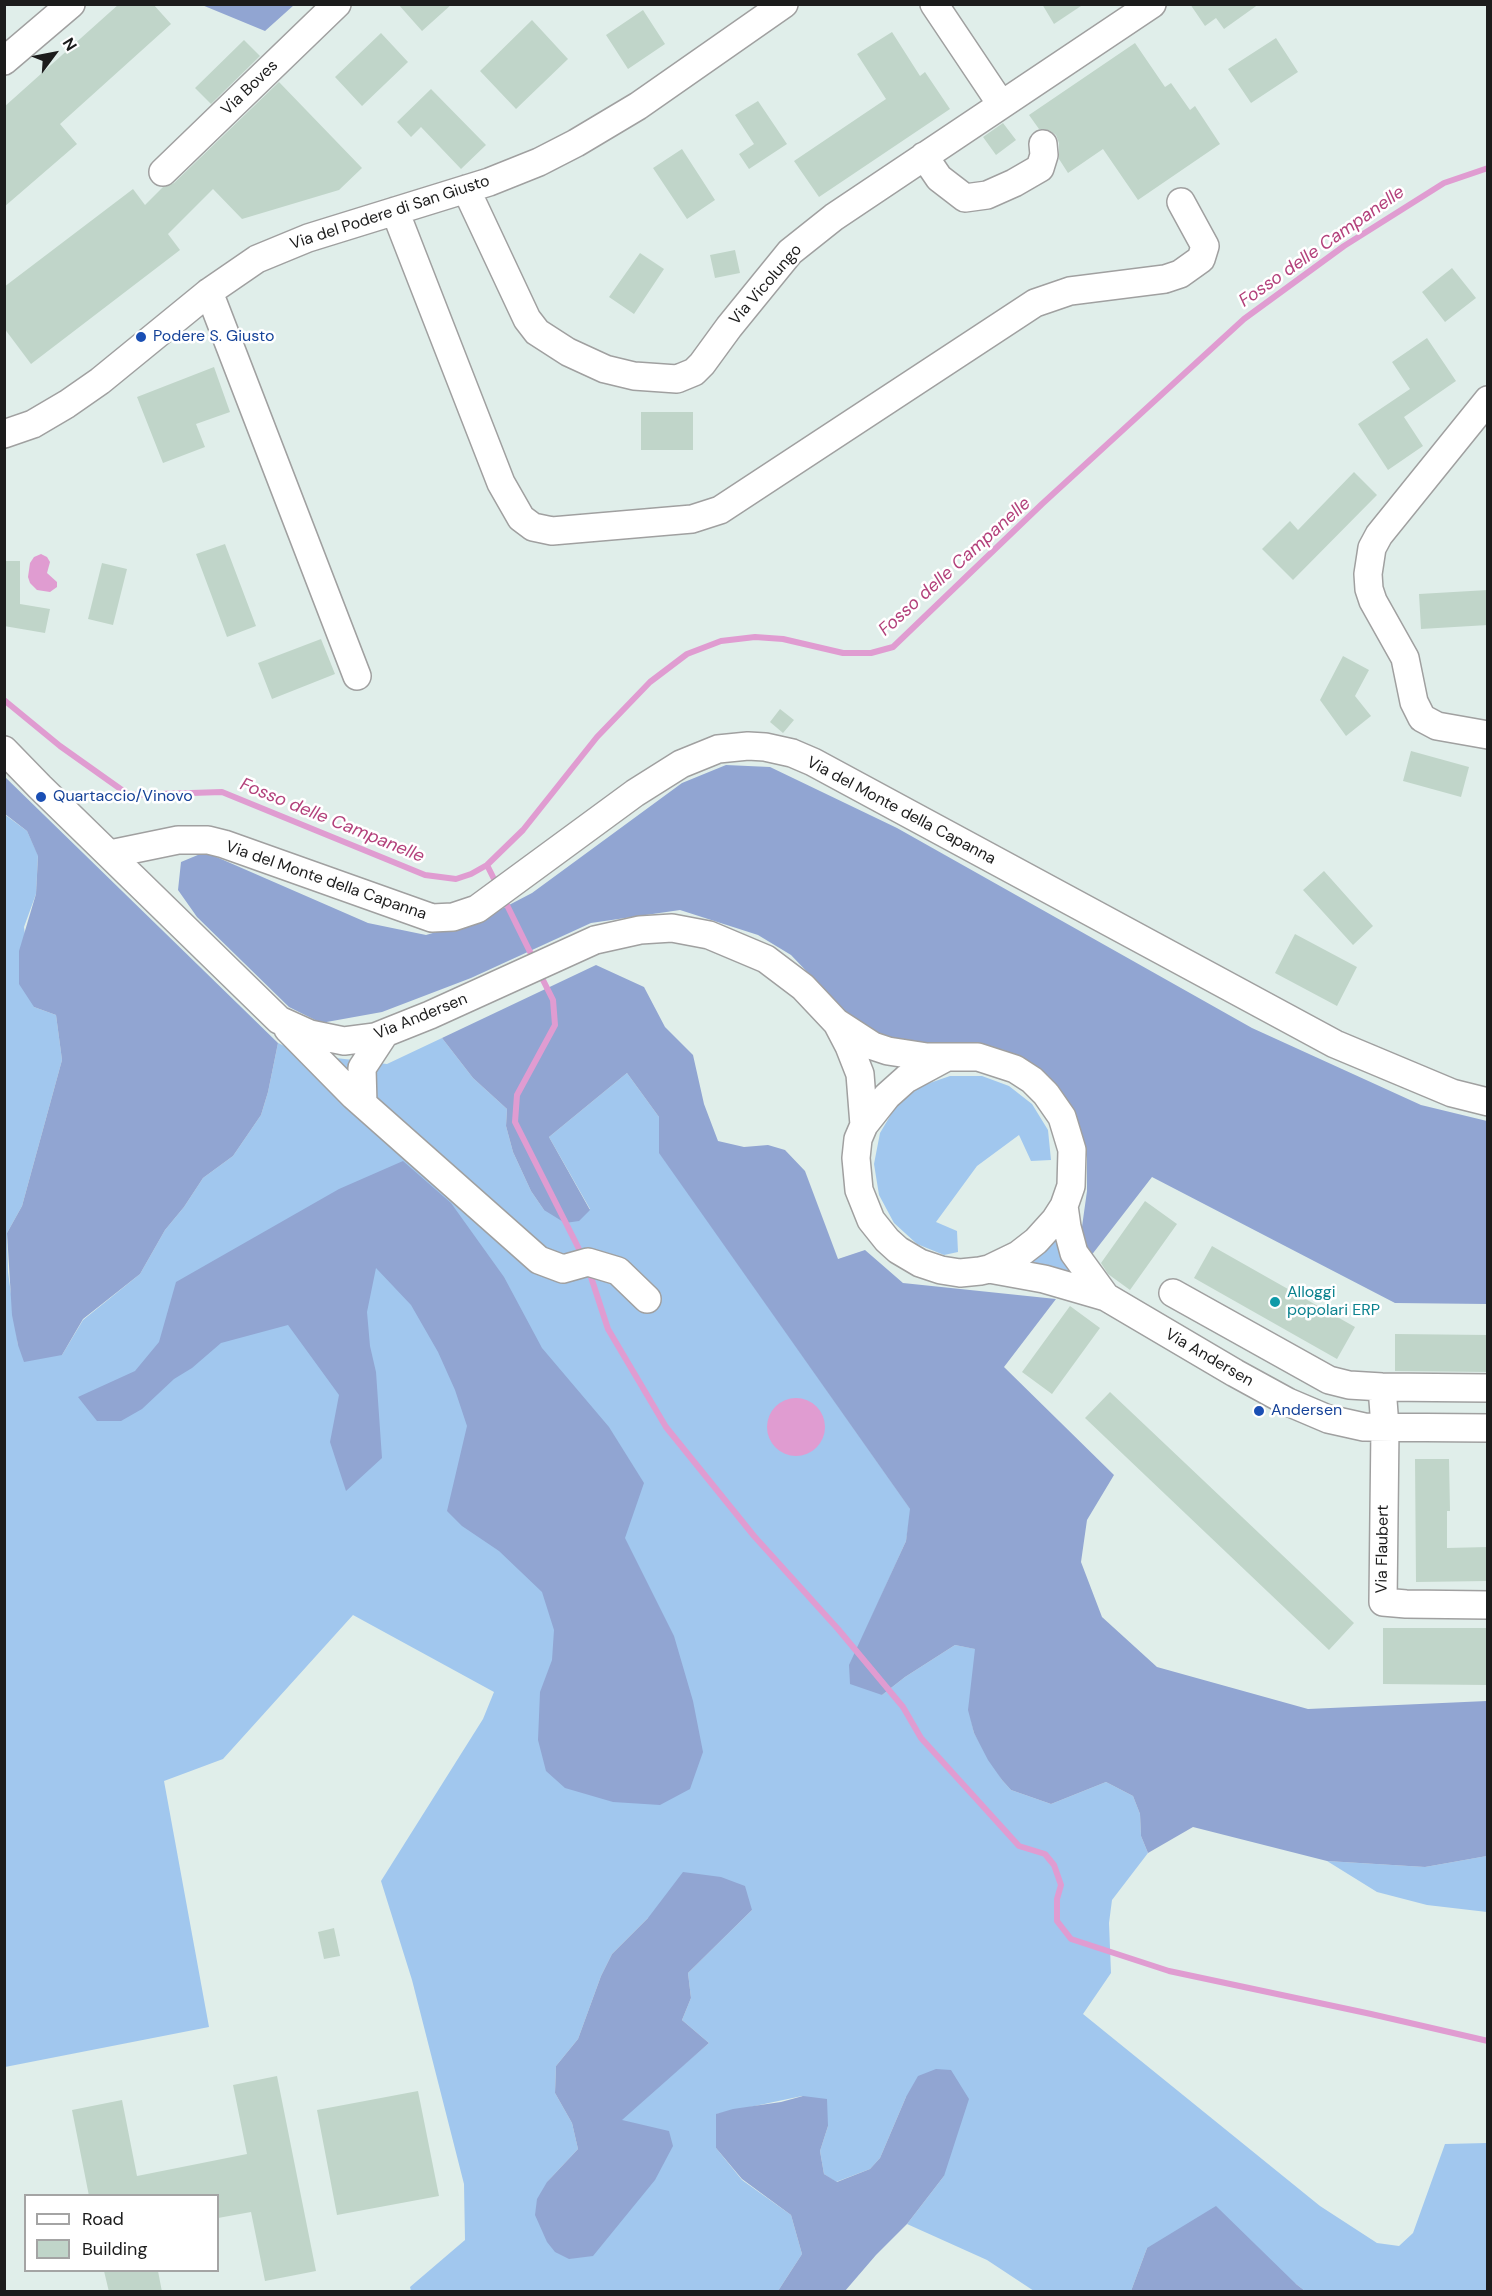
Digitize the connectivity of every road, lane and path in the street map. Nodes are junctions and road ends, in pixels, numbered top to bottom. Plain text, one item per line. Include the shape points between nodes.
1 (71, 4) edge
2 (337, 4) edge
3 (784, 4) edge
4 (934, 4) edge
5 (1152, 4) edge
6 (4, 61) edge
7 (1001, 104) junction
8 (1043, 144) dead end
9 (924, 156) junction
10 (163, 172) dead end
11 (466, 189) junction
12 (1181, 202) dead end
13 (395, 211) junction
14 (209, 292) junction
15 (1488, 400) edge
16 (4, 434) edge
17 (357, 676) dead end
18 (1488, 735) edge
19 (4, 750) edge
20 (110, 854) junction
21 (279, 1020) junction
22 (836, 1022) junction
23 (385, 1033) junction
24 (945, 1058) junction
25 (1488, 1102) edge
26 (363, 1104) junction
27 (864, 1125) junction
28 (1064, 1206) junction
29 (990, 1269) junction
30 (1173, 1293) dead end
31 (1106, 1297) junction
32 (647, 1299) dead end
33 (1382, 1387) junction
34 (1488, 1388) edge
35 (1385, 1427) junction
36 (1488, 1428) edge
37 (1488, 1605) edge

1 - 6 street
2 - 10 street, Via Boves
3 - 11 street, Via del Podere di San Giusto via 638,106 576,144 523,169
4 - 7 street
5 - 7 street, Via Vicolungo
7 - 9 street, Via Vicolungo
8 - 9 street via 1040,168 987,195 964,198 939,178
9 - 11 street, Via Vicolungo via 790,252 702,364 676,379 605,369 537,332 527,319
11 - 13 street, Via del Podere di San Giusto
12 - 13 street via 1204,246 1201,259 1180,274 1070,291 1035,303 720,510 692,519 552,531 533,527 521,518 501,483
13 - 14 street, Via del Podere di San Giusto via 273,251
14 - 16 street, Via del Podere di San Giusto via 67,405 33,424
14 - 17 street
15 - 18 street via 1379,536 1372,548 1368,574 1373,601 1405,658 1414,702 1422,718 1437,726
19 - 20 street, Via Andersen
20 - 21 street, Via Andersen
20 - 25 street, Via del Monte della Capanna via 178,840 208,840 432,918 453,917 477,909 635,793 690,759 727,748 774,748 813,762 1335,1044 1452,1093
21 - 23 street, Via Andersen via 310,1034 344,1041
21 - 26 street
22 - 23 street, Via Andersen via 803,987 766,959 694,931 659,928 595,940
22 - 24 street, Via Andersen via 888,1051
22 - 27 street, Via Andersen via 860,1074
23 - 26 street via 362,1068
24 - 27 street, Via Andersen via 906,1079
24 - 28 street, Via Andersen via 978,1057 1000,1062 1032,1080 1046,1094 1062,1117 1072,1150 1071,1186
26 - 32 street via 539,1260 562,1269 583,1264 618,1270
27 - 29 street, Via Andersen via 856,1158 859,1190 871,1220 887,1240 907,1256 941,1270 960,1273
28 - 29 street, Via Andersen via 1028,1247
28 - 31 street, Via Andersen via 1074,1253
29 - 31 street, Via Andersen
30 - 33 street via 1320,1376 1349,1385
31 - 35 street, Via Andersen via 1301,1408 1345,1424
33 - 34 street
33 - 35 street
35 - 36 street, Via Andersen
35 - 37 street, Via Flaubert via 1383,1602

